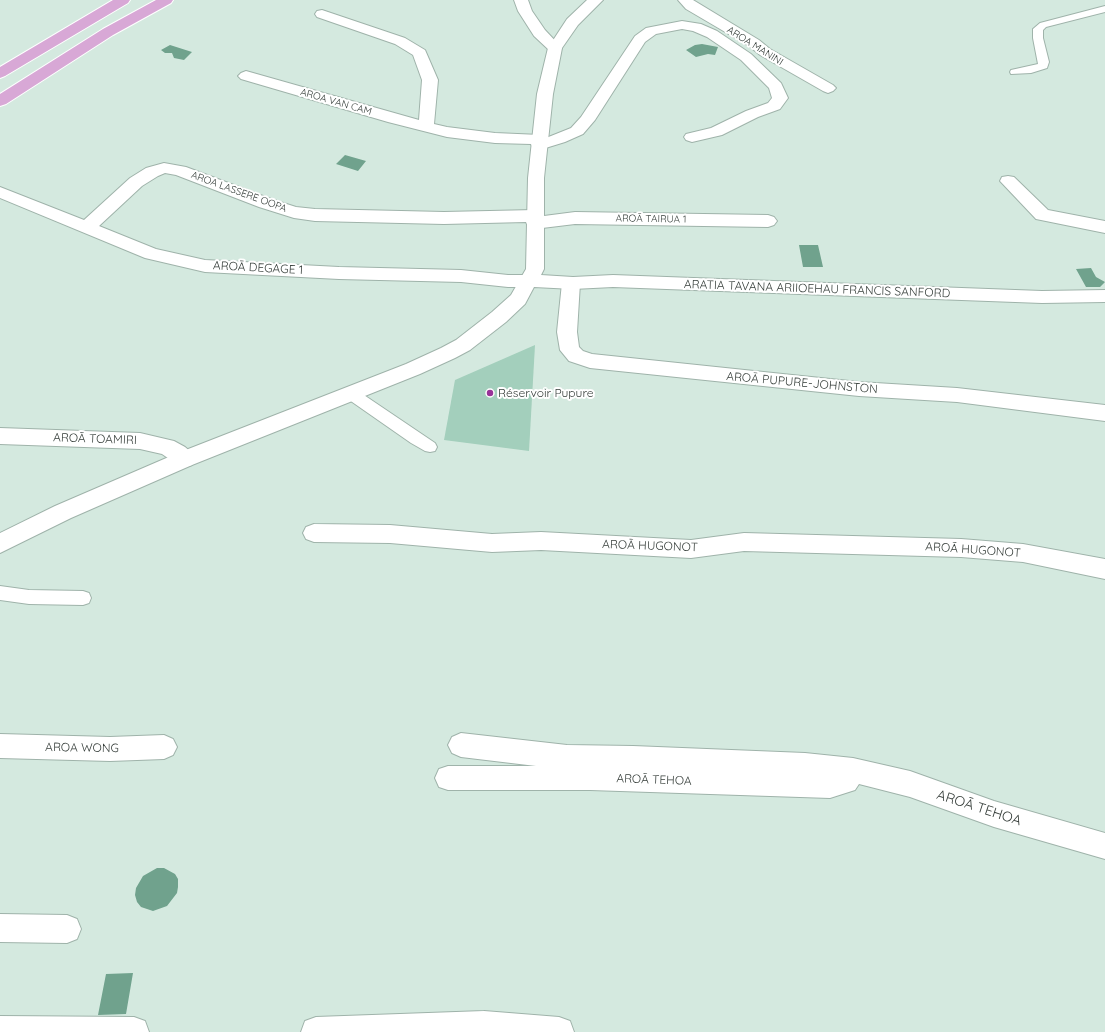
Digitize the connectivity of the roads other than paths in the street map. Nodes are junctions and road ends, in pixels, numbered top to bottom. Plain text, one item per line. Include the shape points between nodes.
1 (123, 0) edge
2 (166, 0) edge
3 (521, 0) edge
4 (596, 0) edge
5 (685, 0) edge
6 (1105, 9) edge
7 (322, 14) dead end
8 (555, 48) junction
9 (1015, 72) dead end
10 (0, 73) edge
11 (246, 76) dead end
12 (828, 88) dead end
13 (0, 101) edge
14 (426, 127) junction
15 (692, 137) dead end
16 (540, 142) junction
17 (1008, 181) dead end
18 (0, 192) edge
19 (534, 220) junction
20 (768, 221) dead end
21 (1105, 227) edge
22 (86, 228) junction
23 (529, 281) junction
24 (572, 283) junction
25 (1105, 296) edge
26 (350, 393) junction
27 (1105, 413) edge
28 (0, 436) edge
29 (430, 447) dead end
30 (185, 459) junction
31 (314, 533) dead end
32 (0, 544) edge
33 (1105, 569) edge
34 (0, 593) edge
35 (83, 598) dead end
36 (461, 745) dead end
37 (0, 746) edge
38 (164, 747) dead end
39 (853, 770) junction
40 (448, 778) dead end
41 (1105, 846) edge
42 (0, 928) edge
43 (67, 929) dead end
44 (0, 1031) edge
45 (134, 1032) edge
46 (316, 1032) edge
47 (560, 1032) edge

1 - 10 highway
2 - 13 highway via 108,32
3 - 8 street via 539,33
4 - 8 street via 572,22
5 - 12 street, AROA MANINI via 770,55
6 - 9 lane via 1043,25 1038,29 1038,38 1043,66
7 - 14 street via 400,41 420,53 430,80
8 - 16 street via 545,94
11 - 14 street, AROA VAN CAM
14 - 16 street, AROA VAN CAM via 469,136
15 - 16 street via 716,132 774,106 780,98 776,86 746,57 712,34 696,27 682,25 651,31 640,39 587,120 577,131
16 - 19 street
17 - 21 street via 1042,215
18 - 22 street, AROĀ DEGAGE 1
19 - 20 street, AROĀ TAIRUA 1 via 575,218
19 - 22 street, AROA LASSERE OOPA via 315,215 294,212 180,171 164,168 136,182
19 - 23 street via 535,269
22 - 23 street, AROĀ DEGAGE 1 via 151,254 205,266
23 - 24 street, ARATIA TAVANA ARIIOEHAU FRANCIS SANFORD
23 - 26 street via 518,299 504,313 463,345
24 - 25 street, ARATIA TAVANA ARIIOEHAU FRANCIS SANFORD via 613,281 968,295
24 - 27 street, AROĀ PUPURE-JOHNSTON via 567,332 570,350 576,356 590,361 859,388 957,395
26 - 29 lane
26 - 30 street
28 - 30 street, AROĀ TOAMIRI via 140,441 167,447
30 - 32 street via 63,512
31 - 33 street, AROĀ HUGONOT via 390,534 492,543 541,541 690,549 744,542 961,548 1023,553
34 - 35 lane via 29,597
36 - 39 street, AROĀ TEHOA via 567,757 805,765
37 - 38 street, AROA WONG via 110,750
39 - 40 street, AROĀ TEHOA via 846,781 830,785 590,778
39 - 41 street, AROĀ TEHOA via 910,784 994,814
42 - 43 street
44 - 45 street
46 - 47 street via 484,1026

